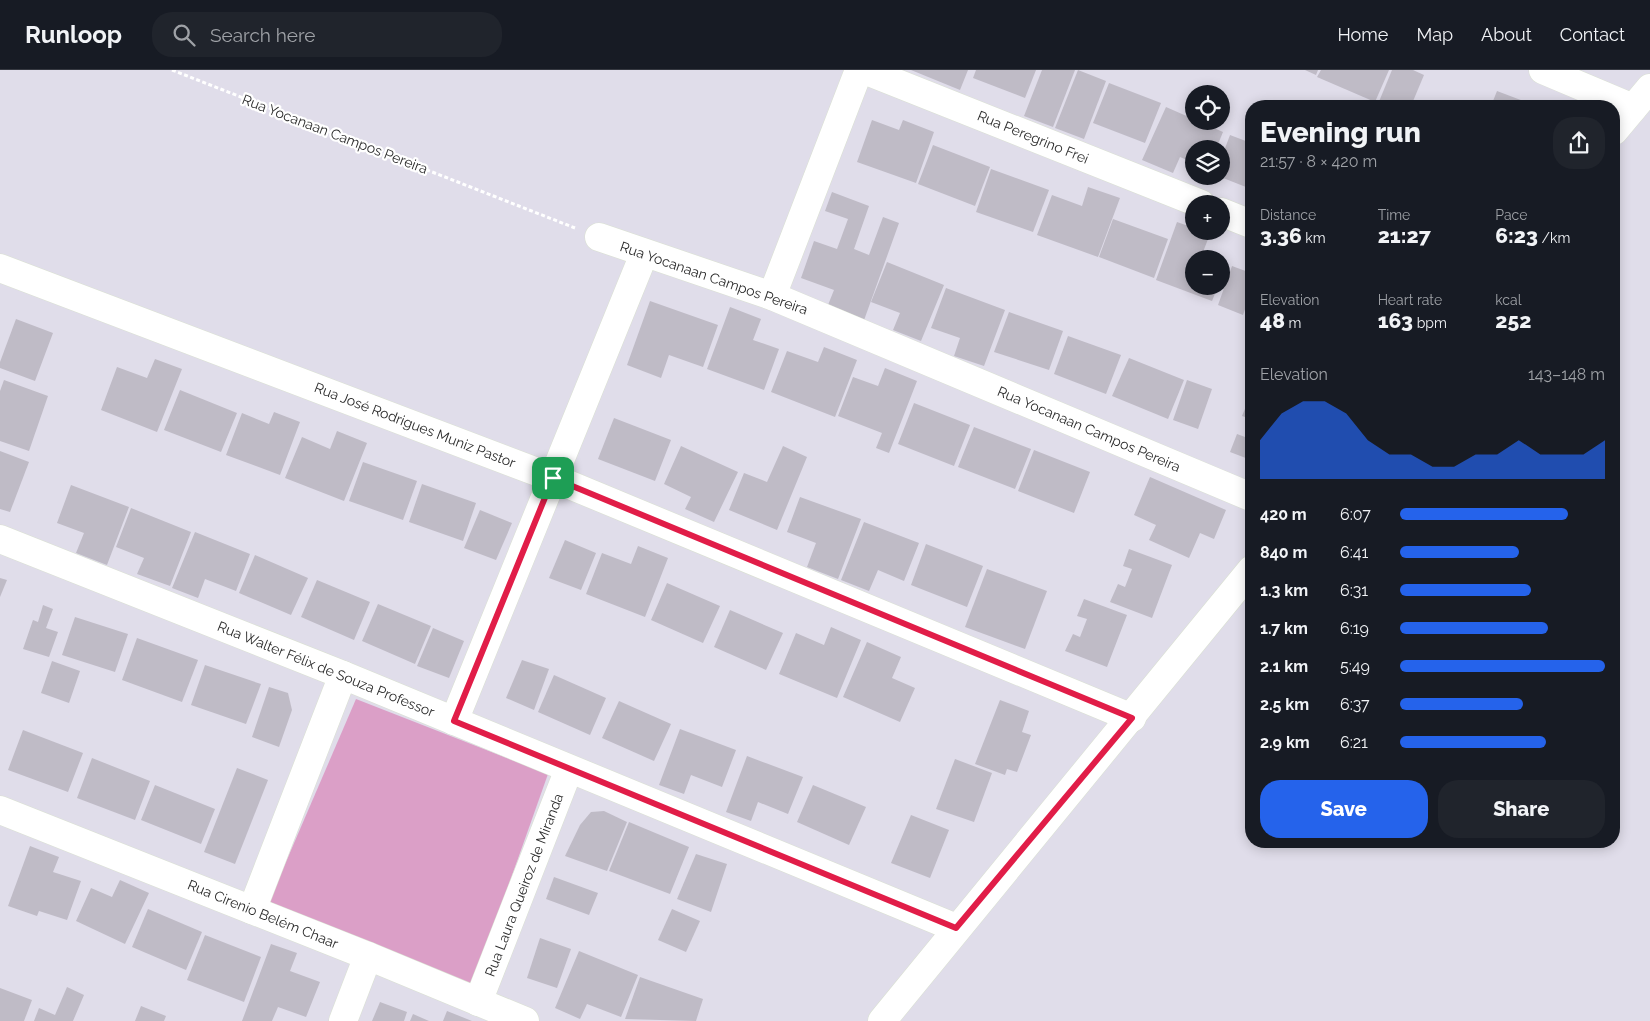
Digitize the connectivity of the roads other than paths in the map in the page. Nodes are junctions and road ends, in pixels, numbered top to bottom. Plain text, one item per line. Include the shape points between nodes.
1 (859, 70) edge
2 (864, 70) edge
3 (1543, 70) edge
4 (1642, 98) edge
5 (1620, 124) edge
6 (1185, 198) edge
7 (1230, 216) edge
8 (1245, 222) edge
9 (599, 237) road end
10 (644, 254) junction
11 (0, 268) edge
12 (772, 296) junction
13 (553, 478) junction
14 (1245, 494) edge
15 (0, 539) edge
16 (1245, 577) edge
17 (342, 674) junction
18 (1132, 718) junction
19 (454, 721) junction
20 (569, 769) junction
21 (0, 810) edge
22 (252, 910) junction
23 (956, 928) junction
24 (368, 956) junction
25 (478, 1002) junction
26 (343, 1021) edge
27 (525, 1021) edge
28 (882, 1021) edge

1 - 12 street
2 - 6 street, Rua Peregrino Frei
3 - 4 street
4 - 5 street
7 - 8 street
9 - 10 street, Rua Yocanaan Campos Pereira
10 - 12 street, Rua Yocanaan Campos Pereira
10 - 13 street
11 - 13 street, Rua José Rodrigues Muniz Pastor
12 - 14 street, Rua Yocanaan Campos Pereira
13 - 18 street, Rua José Rodrigues Muniz Pastor
13 - 19 street
15 - 17 street, Rua Walter Félix de Souza Professor
16 - 18 street
17 - 19 street, Rua Walter Félix de Souza Professor
17 - 22 street
18 - 23 street
19 - 20 street, Rua Walter Félix de Souza Professor
20 - 23 street, Rua Walter Félix de Souza Professor
20 - 25 street, Rua Laura Queiroz de Miranda
21 - 22 street, Rua Cirenio Belém Chaar
22 - 24 street, Rua Cirenio Belém Chaar
23 - 28 street
24 - 25 street, Rua Cirenio Belém Chaar
24 - 26 street
25 - 27 street, Rua Cirenio Belém Chaar

